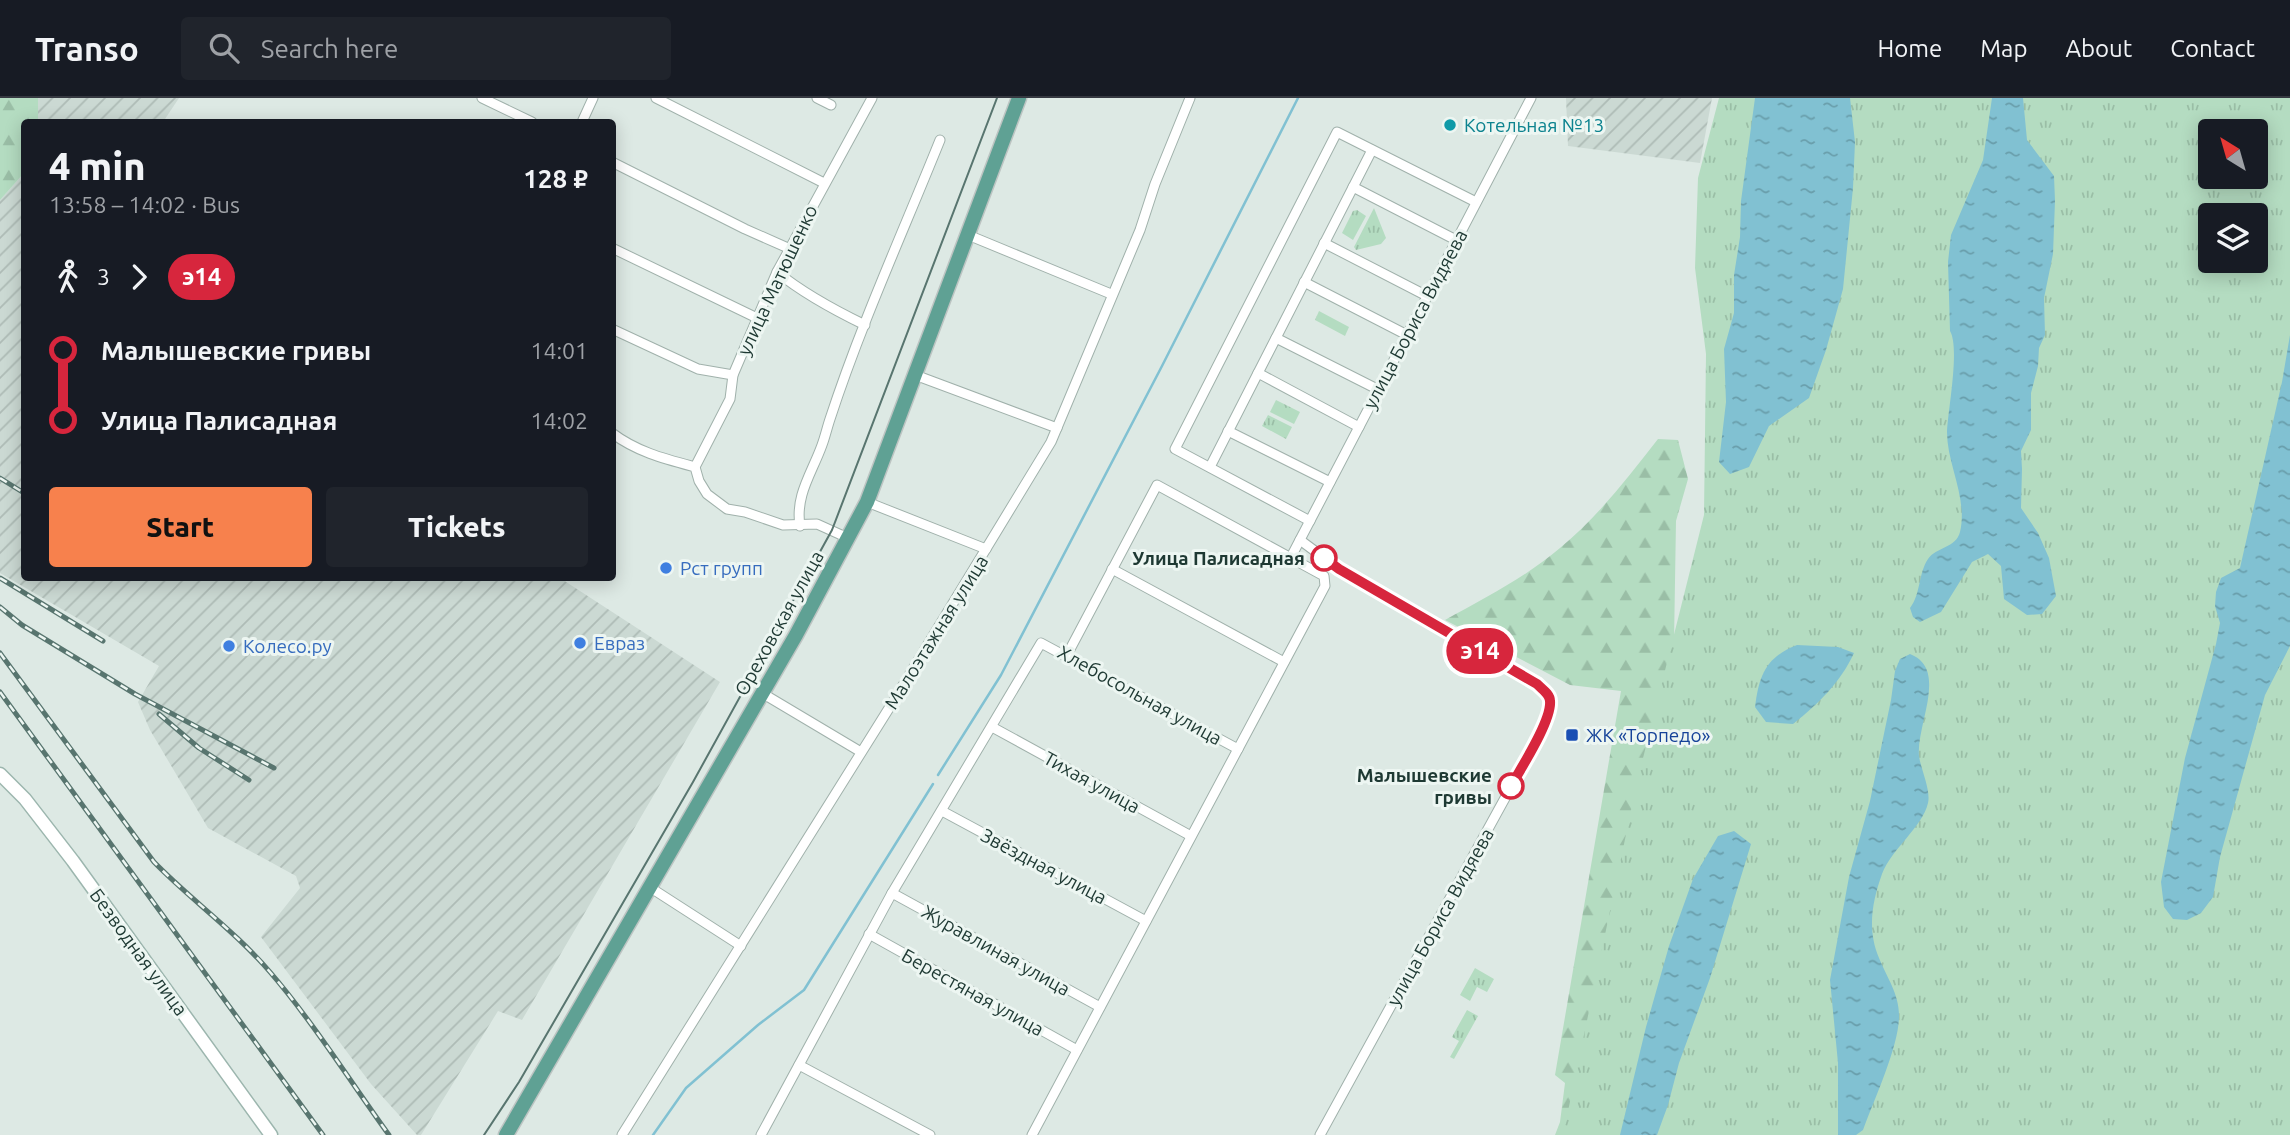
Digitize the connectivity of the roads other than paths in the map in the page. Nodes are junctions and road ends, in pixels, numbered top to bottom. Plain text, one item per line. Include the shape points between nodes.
1 (482, 98) edge
2 (593, 98) edge
3 (656, 98) edge
4 (817, 98) edge
5 (872, 98) edge
6 (1018, 98) edge
7 (1190, 98) edge
8 (1531, 98) edge
9 (831, 105) dead end
10 (526, 119) edge
11 (583, 119) edge
12 (940, 140) dead end
13 (1372, 150) junction
14 (616, 164) edge
15 (824, 183) junction
16 (1353, 187) junction
17 (1476, 202) junction
18 (968, 235) junction
19 (1457, 240) junction
20 (1324, 243) junction
21 (788, 248) junction
22 (616, 250) edge
23 (777, 272) junction
24 (1304, 282) junction
25 (1111, 294) junction
26 (1427, 296) junction
27 (757, 318) junction
28 (865, 325) junction
29 (616, 331) edge
30 (1407, 335) junction
31 (1276, 338) junction
32 (1258, 373) junction
33 (733, 375) junction
34 (915, 375) junction
35 (1379, 390) junction
36 (1359, 427) junction
37 (1057, 428) junction
38 (1228, 431) junction
39 (616, 436) edge
40 (695, 467) junction
41 (1210, 467) junction
42 (1330, 482) junction
43 (867, 502) junction
44 (1310, 521) junction
45 (800, 526) junction
46 (848, 538) junction
47 (1300, 540) junction
48 (986, 549) junction
49 (1291, 558) junction
50 (1112, 569) junction
51 (1067, 654) junction
52 (1284, 663) junction
53 (762, 693) junction
54 (992, 727) junction
55 (1238, 749) junction
56 (860, 752) junction
57 (0, 774) edge
58 (942, 811) junction
59 (1191, 836) junction
60 (651, 888) junction
61 (892, 894) junction
62 (1146, 920) junction
63 (869, 934) junction
64 (741, 946) junction
65 (1100, 1007) junction
66 (1077, 1050) junction
67 (799, 1065) junction
68 (271, 1135) edge
69 (506, 1135) edge
70 (622, 1135) edge
71 (761, 1135) edge
72 (930, 1135) edge
73 (1032, 1135) edge
74 (1320, 1135) edge

1 - 10 street
2 - 11 street
3 - 15 street
4 - 9 street
5 - 15 street, улица Матюшенко
6 - 18 main road, Ореховская улица
7 - 25 street, Малоэтажная улица
8 - 17 street, улица Бориса Видяева
12 - 28 street
13 - 16 street
13 - 17 street
13 - 41 street via 1337,132 1175,449
14 - 21 street
15 - 21 street, улица Матюшенко
16 - 19 street
16 - 20 street
17 - 19 street, улица Бориса Видяева
18 - 25 street
18 - 34 main road, Ореховская улица
19 - 26 street, улица Бориса Видяева
20 - 24 street
20 - 26 street
21 - 23 street, улица Матюшенко
22 - 27 street
23 - 27 street, улица Матюшенко
23 - 28 street via 808,295
24 - 30 street
24 - 31 street
25 - 37 street, Малоэтажная улица
26 - 30 street, улица Бориса Видяева
27 - 33 street, улица Матюшенко
28 - 45 street via 800,498
29 - 33 street via 698,369
30 - 35 street, улица Бориса Видяева
31 - 32 street
31 - 35 street
32 - 36 street
32 - 38 street
33 - 40 street, улица Матюшенко via 730,399
34 - 37 street
34 - 43 main road, Ореховская улица
35 - 36 street, улица Бориса Видяева
36 - 42 street, улица Бориса Видяева
37 - 48 street, Малоэтажная улица
38 - 41 street
38 - 42 street
39 - 40 street via 657,457
40 - 45 street via 707,494 719,505
41 - 44 street
42 - 44 street, улица Бориса Видяева
43 - 46 main road, Ореховская улица
43 - 48 street
44 - 47 street, улица Бориса Видяева
45 - 46 street via 817,524
46 - 53 main road, Ореховская улица
47 - 49 street, улица Бориса Видяева
47 - 74 street, улица Бориса Видяева via 1339,569 1537,684 1551,702 1544,727
48 - 56 street, Малоэтажная улица
49 - 50 street via 1157,485
49 - 52 street via 1326,580
50 - 51 street
50 - 52 street
51 - 54 street, Хлебосольная улица via 1041,643
51 - 55 street, Хлебосольная улица
52 - 55 street
53 - 56 street
53 - 60 main road, Ореховская улица
54 - 58 street
54 - 59 street, Тихая улица
55 - 59 street
56 - 64 street, Малоэтажная улица
57 - 68 main road, Безводная улица via 73,861
58 - 61 street
58 - 62 street, Звёздная улица
59 - 62 street
60 - 64 street
60 - 69 main road, Ореховская улица
61 - 63 street
61 - 65 street, Журавлиная улица
62 - 65 street
63 - 66 street, Берестяная улица
63 - 67 street
64 - 70 street, Малоэтажная улица
65 - 66 street
66 - 73 street
67 - 71 street
67 - 72 street

